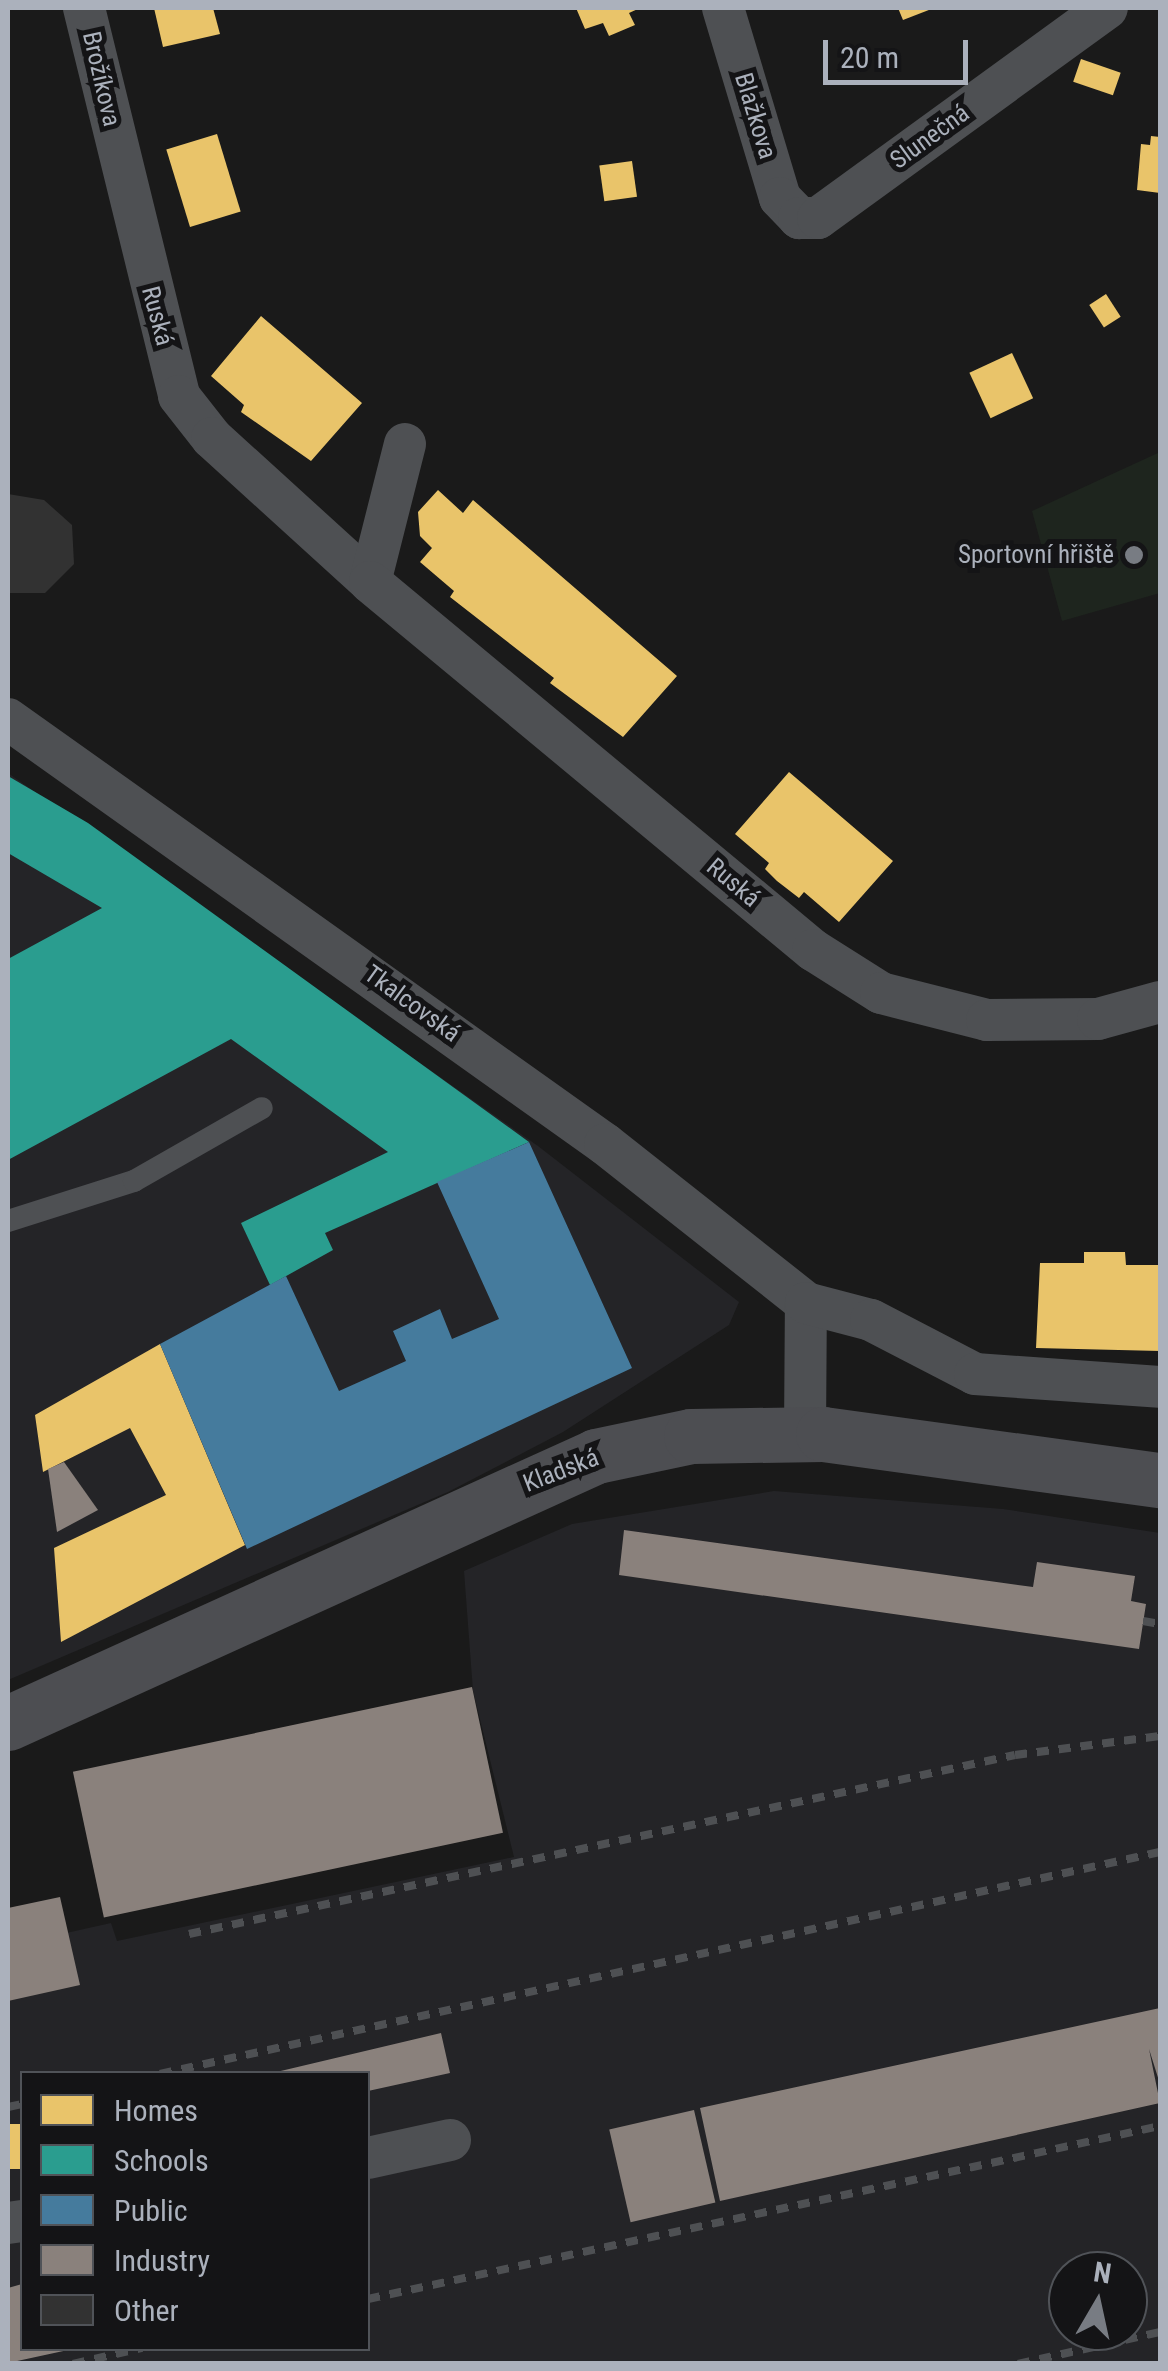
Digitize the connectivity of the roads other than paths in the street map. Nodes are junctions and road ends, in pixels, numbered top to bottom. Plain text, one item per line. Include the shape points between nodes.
1 (84, 8) edge
2 (723, 8) edge
3 (1107, 8) edge
4 (118, 151) joint
5 (799, 218) joint
6 (406, 444) dead end
7 (370, 582) junction
8 (8, 719) edge
9 (1160, 1002) edge
10 (262, 1108) dead end
11 (8, 1221) edge
12 (806, 1303) junction
13 (1160, 1387) edge
14 (805, 1434) junction
15 (1160, 1480) edge
16 (8, 1723) edge
17 (450, 2140) dead end
18 (370, 2158) edge

1 - 4 street, Brožíkova
2 - 5 street, Blažkova via 780,198
3 - 5 street, Slunečná via 818,218
4 - 7 street, Ruská via 179,396 212,438
6 - 7 street
7 - 9 street, Ruská via 812,950 881,992 955,1015 1049,1023 1098,1020
8 - 12 street, Tkalcovská via 605,1144
10 - 11 lane via 134,1181
12 - 13 street, Tkalcovská via 871,1320 976,1374
12 - 14 street
14 - 15 main road, Kladská
14 - 16 main road, Kladská via 691,1436 581,1461
17 - 18 street

